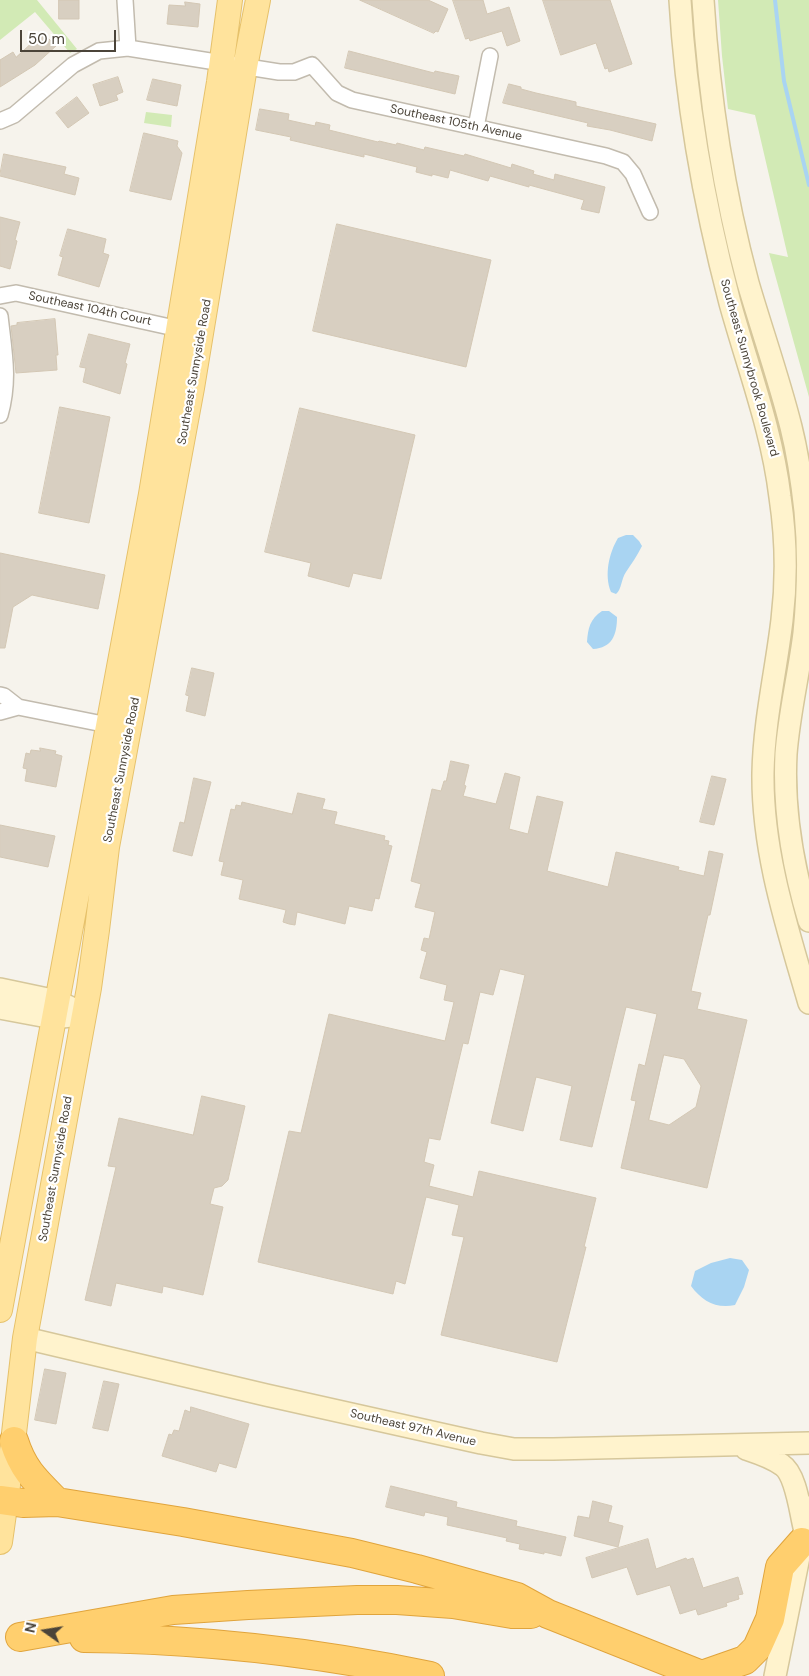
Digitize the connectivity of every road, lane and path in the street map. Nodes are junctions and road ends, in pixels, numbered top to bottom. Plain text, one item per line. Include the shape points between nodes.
1 (125, 0) edge
2 (230, 0) edge
3 (258, 0) edge
4 (680, 0) edge
5 (703, 0) edge
6 (128, 48) junction
7 (490, 56) dead end
8 (222, 63) junction
9 (245, 67) junction
10 (0, 121) edge
11 (476, 126) junction
12 (650, 212) dead end
13 (0, 296) edge
14 (0, 316) edge
15 (179, 329) junction
16 (192, 388) junction
17 (0, 415) edge
18 (151, 494) junction
19 (163, 548) junction
20 (0, 695) edge
21 (18, 707) junction
22 (0, 712) edge
23 (108, 725) junction
24 (809, 921) edge
25 (788, 929) junction
26 (809, 962) edge
27 (0, 989) edge
28 (809, 1003) edge
29 (0, 1008) edge
30 (55, 1010) junction
31 (84, 1014) junction
32 (0, 1310) edge
33 (25, 1338) junction
34 (14, 1441) junction
35 (809, 1443) edge
36 (736, 1445) junction
37 (3, 1500) edge
38 (57, 1502) junction
39 (809, 1508) edge
40 (803, 1536) junction
41 (0, 1542) edge
42 (548, 1614) junction
43 (10, 1637) edge
44 (430, 1676) edge
45 (703, 1676) edge
46 (775, 1676) edge

1 - 6 street
2 - 8 main road, Southeast Sunnyside Road
3 - 9 main road, Southeast Sunnyside Road
4 - 25 main road, Southeast Sunnybrook Boulevard via 691,119 709,215 734,317 768,428 780,497 785,572 763,772 765,827
5 - 24 main road, Southeast Sunnybrook Boulevard via 709,80 728,196 748,282 792,430 805,514 808,568 786,774 788,822 796,872
6 - 8 street
6 - 10 street via 99,51 88,56 14,115
7 - 11 street
8 - 9 street
8 - 15 main road, Southeast Sunnyside Road
9 - 11 street, Southeast 105th Avenue via 286,73 312,65 331,88 344,97
9 - 16 main road, Southeast Sunnyside Road
11 - 12 street, Southeast 105th Avenue via 623,162 633,174
13 - 15 street, Southeast 104th Court via 16,293
14 - 17 street via 7,376
15 - 16 main road via 189,337 183,371
15 - 18 main road, Southeast Sunnyside Road
16 - 19 main road, Southeast Sunnyside Road
18 - 19 main road via 160,500 155,534
18 - 23 main road, Southeast Sunnyside Road
19 - 31 main road, Southeast Sunnyside Road via 107,847
20 - 21 street
21 - 22 street
21 - 23 street
23 - 30 main road, Southeast Sunnyside Road
25 - 26 main road via 795,929 801,934
25 - 28 main road, Southeast Sunnybrook Boulevard
27 - 30 main road
29 - 30 main road
30 - 31 main road
30 - 32 main road, Southeast Sunnyside Road
31 - 33 main road, Southeast Sunnyside Road
33 - 34 main road, Southeast Sunnyside Road
33 - 36 main road, Southeast 97th Avenue via 370,1419 514,1449
34 - 37 main road, Southeast Sunnyside Road
34 - 38 highway via 24,1466
35 - 36 main road, Southeast 97th Avenue
36 - 40 main road via 787,1469 795,1489
37 - 38 highway
37 - 41 main road, Southeast Sunnyside Road
38 - 42 highway via 352,1553 517,1598
39 - 40 main road
40 - 45 highway via 780,1567 770,1619 757,1648 745,1660
40 - 46 main road
42 - 43 highway via 512,1614 453,1604 397,1600 317,1602 173,1610
42 - 45 highway
43 - 44 highway via 212,1643 306,1653

